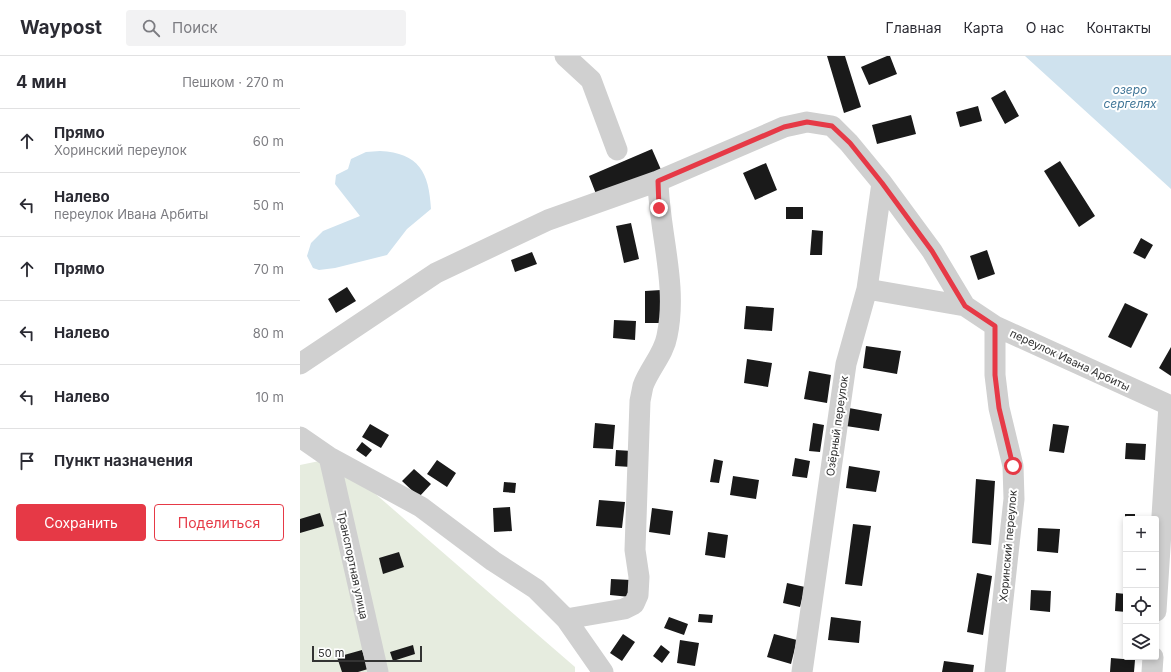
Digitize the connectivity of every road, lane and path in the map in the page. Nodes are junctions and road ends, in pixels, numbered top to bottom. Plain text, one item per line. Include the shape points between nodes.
1 (565, 56) edge
2 (617, 150) dead end
3 (658, 181) junction
4 (882, 183) junction
5 (867, 289) junction
6 (965, 306) junction
7 (995, 326) junction
8 (300, 364) edge
9 (1170, 406) edge
10 (300, 437) edge
11 (329, 458) junction
12 (1158, 588) edge
13 (566, 619) junction
14 (1153, 660) edge
15 (378, 672) edge
16 (603, 672) edge
17 (802, 672) edge
18 (995, 672) edge
19 (1152, 672) edge

1 - 2 street via 591,80
3 - 4 street, переулок Ивана Арбиты via 784,127 807,122 832,126 850,143
3 - 8 street, переулок Ивана Арбиты via 548,220 436,273
3 - 13 street via 659,208 669,279 670,314 667,338 643,386 640,401 636,550 638,596 634,604 624,609
4 - 5 street, Озёрный переулок
4 - 6 street, переулок Ивана Арбиты via 932,251
5 - 6 street
5 - 17 street, Озёрный переулок via 846,364
6 - 7 street, переулок Ивана Арбиты
7 - 9 street, переулок Ивана Арбиты
7 - 18 street, Хоринский переулок via 995,375 999,408 1013,466 1014,499
9 - 12 street
10 - 11 street
11 - 13 street via 421,507 493,561 536,589
11 - 15 street, Транспортная улица
13 - 16 street
14 - 19 street

